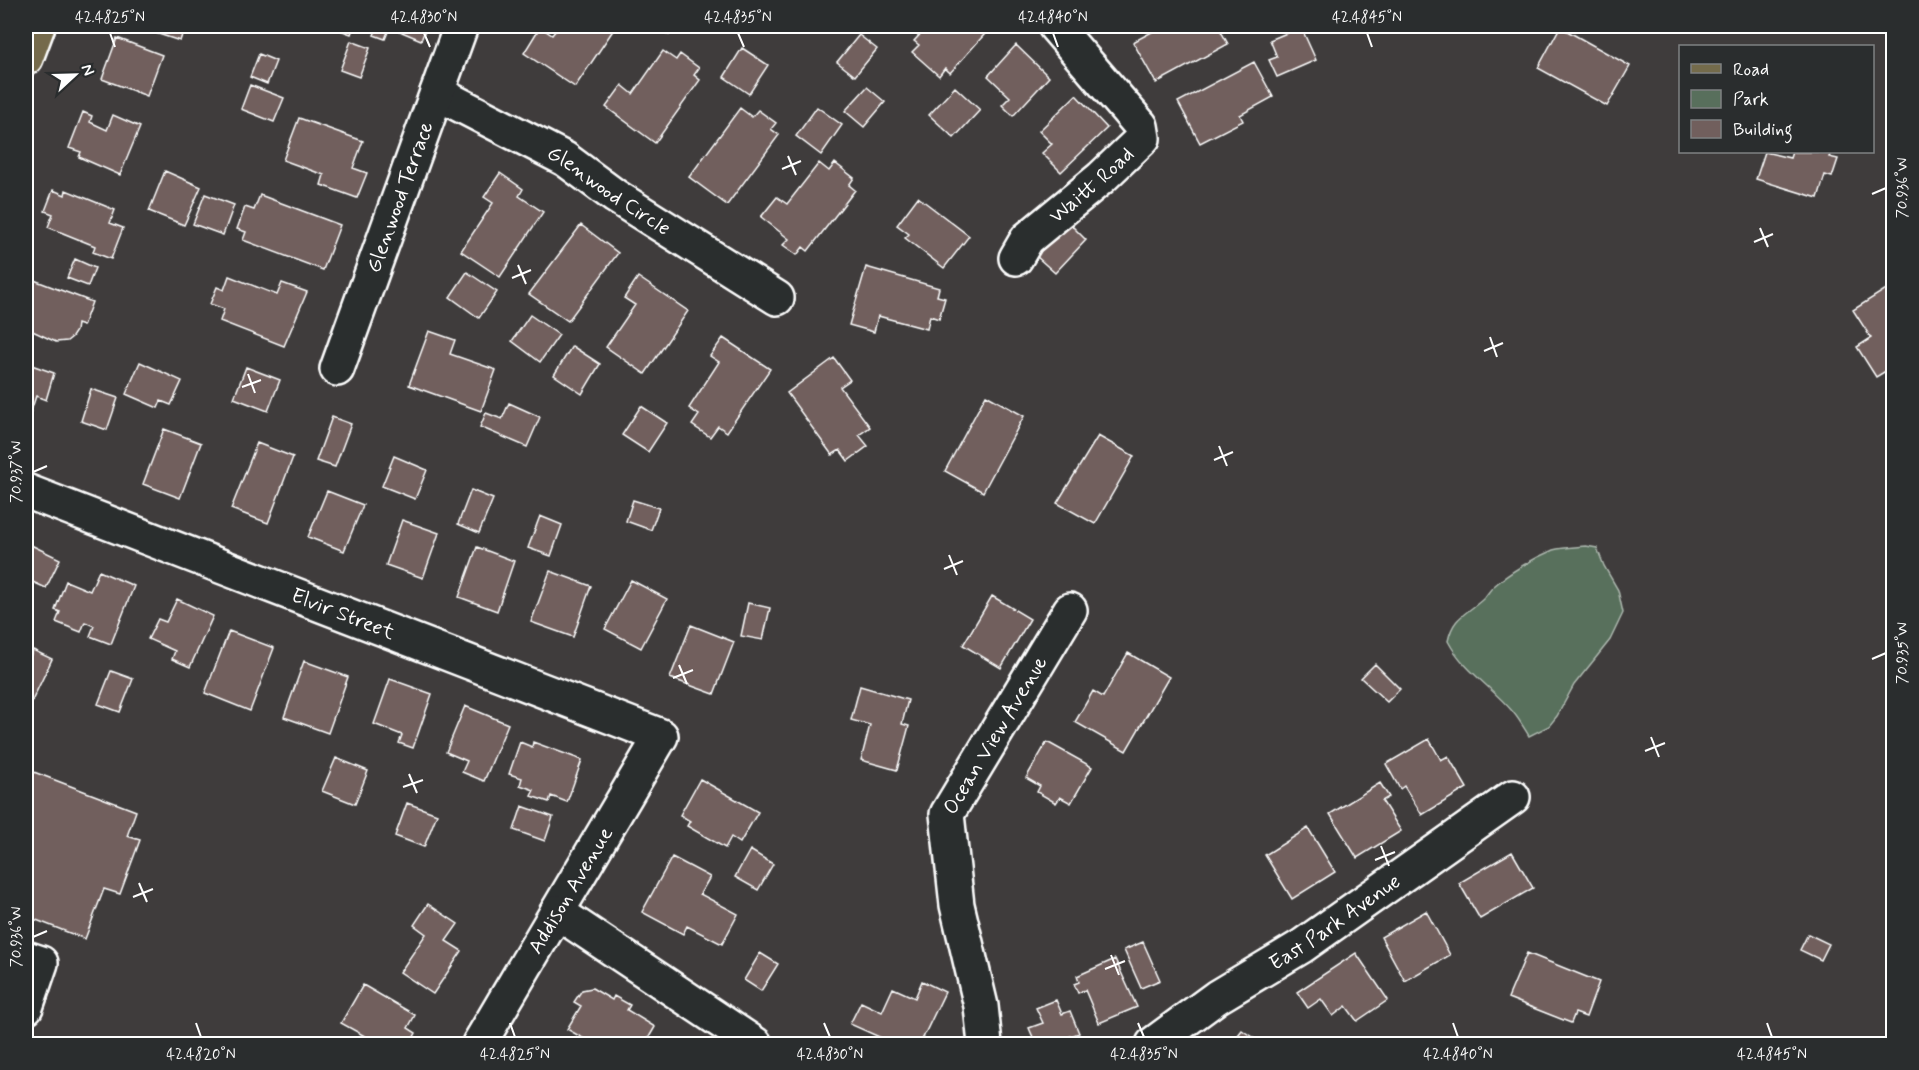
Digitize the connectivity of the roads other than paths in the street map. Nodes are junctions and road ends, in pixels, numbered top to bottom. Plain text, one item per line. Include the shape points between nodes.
1 (38, 26) edge
2 (461, 26) edge
3 (1055, 26) edge
4 (26, 58) edge
5 (437, 93) junction
6 (1016, 258) dead end
7 (777, 298) dead end
8 (338, 369) dead end
9 (26, 491) edge
10 (1070, 610) dead end
11 (661, 736) joint
12 (1514, 798) dead end
13 (557, 912) junction
14 (26, 958) edge
15 (26, 1007) edge
16 (479, 1044) edge
17 (755, 1044) edge
18 (985, 1044) edge
19 (1154, 1044) edge

1 - 4 main road
2 - 5 street, Glenwood Terrace
3 - 6 street, Waitt Road via 1141,126 1143,138 1026,239
5 - 7 street, Glenwood Circle via 566,159 615,196
5 - 8 street, Glenwood Terrace
9 - 11 street, Elvir Street
10 - 18 street, Ocean View Avenue via 947,814 957,905 981,1006
11 - 13 street, Addison Avenue
12 - 19 street, East Park Avenue
13 - 16 street, Addison Avenue
13 - 17 street
14 - 15 street via 40,963

